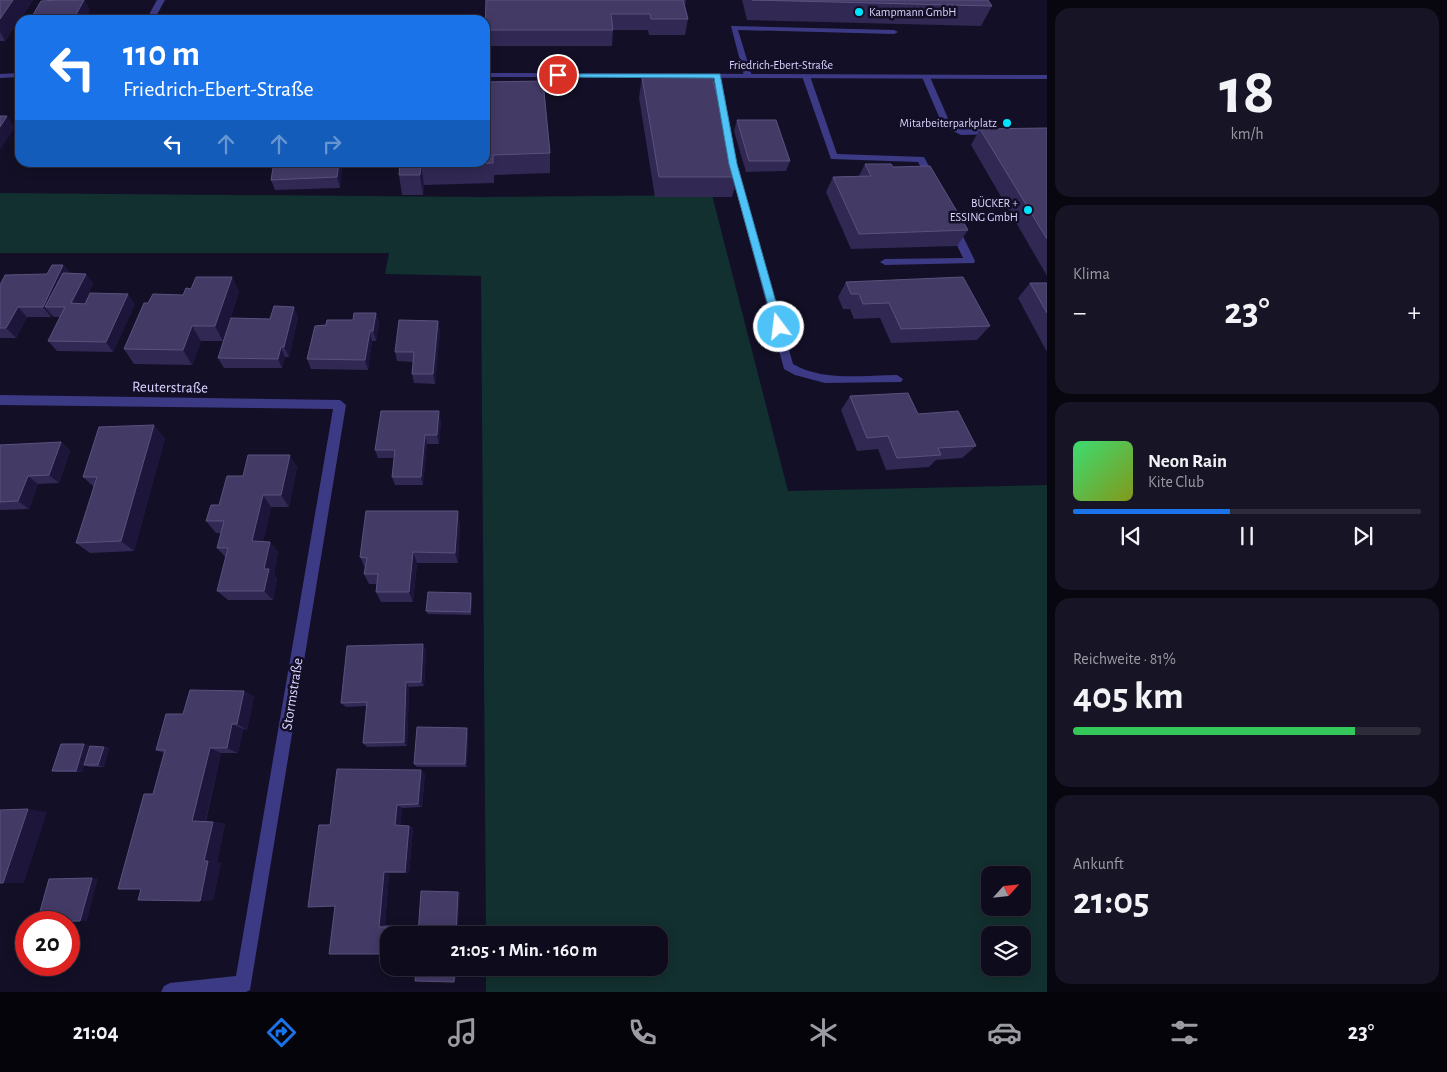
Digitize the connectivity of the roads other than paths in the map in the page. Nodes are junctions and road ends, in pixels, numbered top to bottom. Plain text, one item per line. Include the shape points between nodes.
1 (161, 0) edge
2 (153, 15) edge
3 (894, 32) edge
4 (15, 75) edge
5 (490, 75) edge
6 (0, 76) edge
7 (717, 76) junction
8 (748, 76) junction
9 (806, 76) junction
10 (926, 77) junction
11 (1047, 77) edge
12 (1009, 132) edge
13 (938, 193) edge
14 (950, 218) edge
15 (885, 262) dead end
16 (897, 379) dead end
17 (0, 400) edge
18 (340, 405) joint
19 (170, 992) edge

1 - 2 street
3 - 8 street via 734,28
4 - 6 street
5 - 7 street, Friedrich-Ebert-Straße
7 - 8 street, Friedrich-Ebert-Straße
7 - 16 street via 733,164 788,366 798,374 813,378
8 - 9 street, Friedrich-Ebert-Straße
9 - 10 street, Friedrich-Ebert-Straße
9 - 13 street via 834,157 921,159
10 - 11 street, Friedrich-Ebert-Straße
10 - 12 street via 946,124 961,132
14 - 15 street via 970,261
17 - 18 street, Reuterstraße
18 - 19 street, Stormstraße via 244,984

